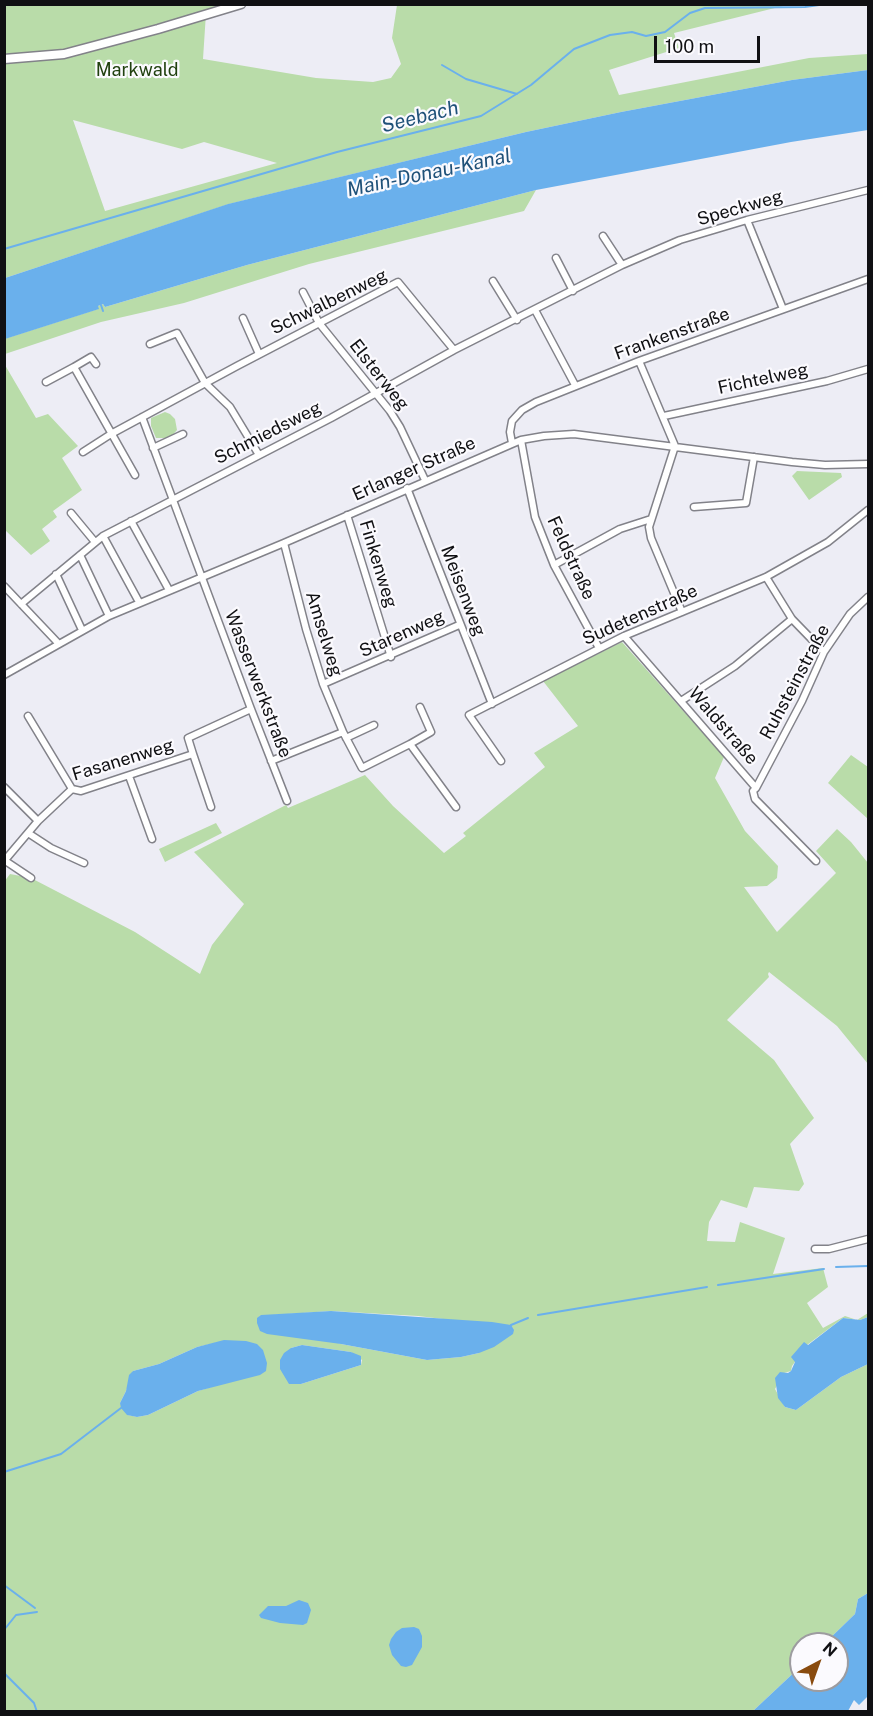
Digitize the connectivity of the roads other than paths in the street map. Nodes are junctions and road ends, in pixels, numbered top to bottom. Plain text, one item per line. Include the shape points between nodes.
1 (241, 4) edge
2 (4, 58) edge
3 (868, 190) edge
4 (747, 220) junction
5 (603, 236) dead end
6 (556, 258) dead end
7 (622, 265) junction
8 (868, 279) edge
9 (493, 281) dead end
10 (573, 291) junction
11 (303, 292) dead end
12 (783, 309) junction
13 (535, 310) junction
14 (243, 318) dead end
15 (517, 320) junction
16 (319, 323) junction
17 (150, 344) dead end
18 (454, 350) junction
19 (260, 354) junction
20 (639, 361) junction
21 (96, 364) dead end
22 (74, 367) junction
23 (868, 369) edge
24 (46, 382) dead end
25 (205, 383) junction
26 (575, 385) junction
27 (376, 392) junction
28 (664, 416) junction
29 (142, 417) junction
30 (111, 434) junction
31 (183, 434) dead end
32 (521, 440) junction
33 (512, 443) junction
34 (675, 446) junction
35 (153, 448) junction
36 (82, 452) dead end
37 (259, 455) junction
38 (754, 457) junction
39 (868, 464) edge
40 (135, 475) dead end
41 (425, 480) junction
42 (407, 488) junction
43 (174, 499) junction
44 (694, 507) dead end
45 (868, 510) edge
46 (71, 513) dead end
47 (347, 515) junction
48 (651, 519) junction
49 (131, 521) junction
50 (103, 536) junction
51 (95, 542) junction
52 (284, 543) junction
53 (80, 555) junction
54 (554, 565) junction
55 (56, 574) junction
56 (201, 577) junction
57 (766, 577) junction
58 (4, 586) edge
59 (169, 590) junction
60 (868, 597) edge
61 (139, 602) junction
62 (21, 604) junction
63 (682, 612) junction
64 (109, 616) junction
65 (792, 619) junction
66 (459, 625) junction
67 (82, 630) junction
68 (624, 636) junction
69 (58, 644) junction
70 (599, 648) junction
71 (824, 652) junction
72 (391, 657) junction
73 (5, 674) edge
74 (323, 684) junction
75 (681, 701) junction
76 (492, 704) junction
77 (420, 707) dead end
78 (250, 709) junction
79 (28, 716) dead end
80 (374, 725) dead end
81 (344, 735) junction
82 (410, 744) junction
83 (193, 754) junction
84 (271, 761) junction
85 (501, 761) dead end
86 (129, 776) junction
87 (4, 787) edge
88 (756, 788) junction
89 (72, 789) junction
90 (287, 801) dead end
91 (211, 807) dead end
92 (456, 807) dead end
93 (38, 821) junction
94 (28, 833) junction
95 (152, 839) dead end
96 (5, 860) edge
97 (816, 861) dead end
98 (84, 864) dead end
99 (31, 878) dead end
100 (868, 1239) edge
101 (815, 1249) dead end

1 - 2 street via 64,54
3 - 4 street, Speckweg
4 - 7 street, Speckweg via 680,240
4 - 12 street
5 - 7 street
6 - 10 street
7 - 10 street, Speckweg
8 - 12 street, Frankenstraße
9 - 15 street
10 - 13 street, Speckweg
11 - 16 street, Elsterweg
12 - 20 street, Frankenstraße
13 - 15 street, Speckweg
13 - 26 street
14 - 19 street, Schwalbenweg
15 - 18 street, Speckweg
16 - 18 street, Schwalbenweg via 398,282
16 - 19 street, Schwalbenweg
16 - 27 street, Elsterweg
17 - 25 street via 177,333
18 - 27 street, Speckweg
19 - 25 street, Schwalbenweg
20 - 26 street, Frankenstraße
20 - 28 street
21 - 22 street via 91,357
22 - 24 street
22 - 30 street
23 - 28 street, Fichtelweg
25 - 29 street, Schwalbenweg
25 - 37 street via 230,407
26 - 33 street, Frankenstraße via 522,410 512,421
27 - 37 street, Schmiedsweg
27 - 41 street, Elsterweg via 400,427
28 - 34 street
29 - 30 street, Schwalbenweg
29 - 35 street, Wasserwerkstraße
30 - 36 street, Schwalbenweg
30 - 40 street
31 - 35 street
32 - 33 street, Erlanger Straße
32 - 34 street, Erlanger Straße via 574,434
32 - 54 street, Feldstraße via 535,517
33 - 41 street, Erlanger Straße
34 - 38 street, Erlanger Straße
34 - 48 street
35 - 43 street, Wasserwerkstraße
37 - 43 street, Schmiedsweg
38 - 39 street, Erlanger Straße via 825,465
38 - 44 street via 746,503
41 - 42 street, Erlanger Straße
42 - 47 street, Erlanger Straße
42 - 66 street, Meisenweg
43 - 49 street, Schmiedsweg
43 - 56 street, Wasserwerkstraße
45 - 57 street, Sudetenstraße via 828,542
46 - 51 street
47 - 52 street, Erlanger Straße
47 - 72 street, Finkenweg
48 - 54 street via 620,529
48 - 63 street via 651,538
49 - 50 street, Schmiedsweg
49 - 59 street
50 - 51 street, Schmiedsweg
50 - 61 street
51 - 53 street, Schmiedsweg
52 - 56 street, Erlanger Straße
52 - 74 street, Amselweg
53 - 55 street, Schmiedsweg
53 - 64 street
54 - 70 street, Feldstraße
55 - 62 street, Schmiedsweg
55 - 67 street
56 - 59 street, Erlanger Straße
56 - 78 street, Wasserwerkstraße
57 - 63 street, Sudetenstraße
57 - 65 street
58 - 62 street
59 - 61 street, Erlanger Straße
60 - 71 street, Ruhsteinstraße via 850,614
61 - 64 street, Erlanger Straße
62 - 69 street
63 - 68 street, Sudetenstraße
64 - 67 street, Erlanger Straße
65 - 71 street
65 - 75 street via 735,666
66 - 72 street, Starenweg
66 - 76 street, Meisenweg
67 - 69 street, Erlanger Straße
68 - 70 street, Sudetenstraße
68 - 75 street, Waldstraße
69 - 73 street, Erlanger Straße
70 - 76 street, Sudetenstraße
71 - 88 street, Ruhsteinstraße
72 - 74 street, Starenweg
74 - 81 street, Amselweg
75 - 88 street, Waldstraße
76 - 85 street, Sudetenstraße via 468,715
77 - 82 street, Amselweg via 431,732
78 - 83 street, Fasanenweg via 188,738
78 - 84 street, Wasserwerkstraße
79 - 89 street
80 - 81 street
81 - 82 street, Amselweg via 362,768
81 - 84 street
82 - 92 street
83 - 86 street, Fasanenweg
83 - 91 street
84 - 90 street, Wasserwerkstraße
86 - 89 street, Fasanenweg via 81,791
86 - 95 street
87 - 93 street
88 - 97 street, Waldstraße via 755,799
89 - 93 street, Fasanenweg
93 - 94 street, Fasanenweg
94 - 96 street, Fasanenweg
94 - 98 street
96 - 99 street
100 - 101 street

